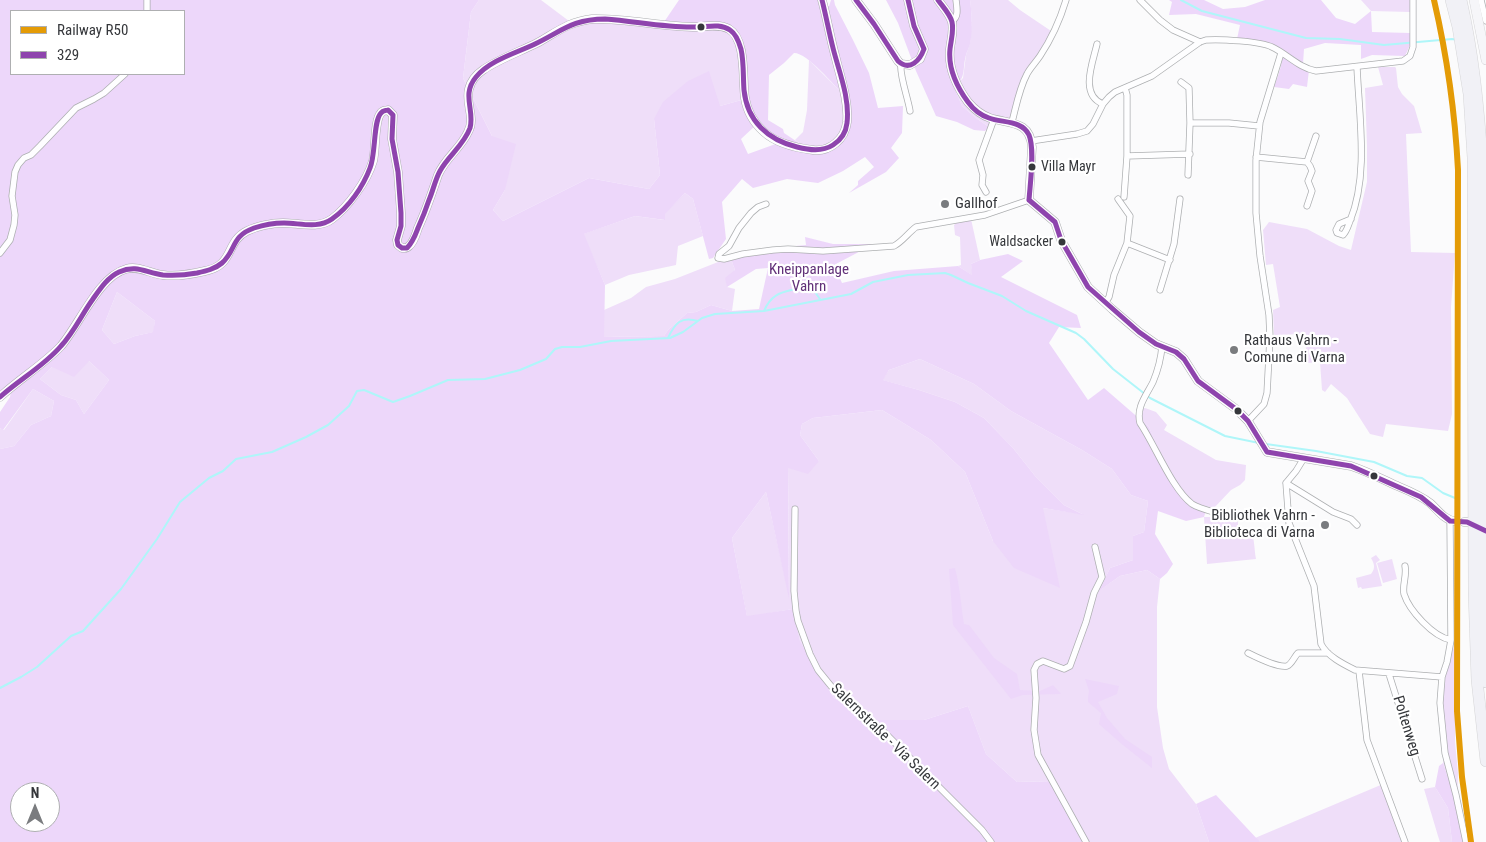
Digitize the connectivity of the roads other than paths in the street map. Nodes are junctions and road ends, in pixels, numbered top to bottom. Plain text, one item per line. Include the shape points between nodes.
1 (822, 0) edge
2 (856, 0) edge
3 (908, 0) edge
4 (938, 0) edge
5 (956, 0) edge
6 (1066, 0) edge
7 (1140, 0) edge
8 (1413, 0) edge
9 (1451, 0) edge
10 (1461, 0) edge
11 (1474, 0) edge
12 (1482, 0) edge
13 (952, 21) junction
14 (1486, 21) edge
15 (1462, 26) junction
16 (1483, 36) edge
17 (1200, 42) junction
18 (1097, 44) dead end
19 (1281, 53) junction
20 (1467, 55) junction
21 (1485, 57) edge
22 (901, 64) junction
23 (1357, 67) junction
24 (124, 75) edge
25 (1181, 82) dead end
26 (1125, 88) junction
27 (1103, 104) junction
28 (910, 111) dead end
29 (994, 119) junction
30 (1012, 122) junction
31 (1190, 124) junction
32 (1259, 126) junction
33 (1316, 136) dead end
34 (1031, 140) junction
35 (1190, 154) junction
36 (1127, 156) junction
37 (1256, 157) junction
38 (1307, 162) junction
39 (1188, 175) dead end
40 (986, 192) dead end
41 (1124, 197) dead end
42 (1118, 199) dead end
43 (1180, 199) dead end
44 (1029, 200) junction
45 (766, 204) dead end
46 (1307, 206) dead end
47 (1351, 219) dead end
48 (1127, 243) junction
49 (0, 253) edge
50 (1170, 260) junction
51 (1160, 290) dead end
52 (1105, 303) junction
53 (1162, 346) junction
54 (0, 397) edge
55 (1248, 421) junction
56 (1304, 458) junction
57 (1286, 483) junction
58 (795, 509) dead end
59 (1239, 518) dead end
60 (1459, 522) joint
61 (1357, 525) dead end
62 (1095, 547) dead end
63 (1405, 566) dead end
64 (1450, 640) junction
65 (1321, 644) junction
66 (1248, 653) dead end
67 (1316, 653) junction
68 (1328, 653) junction
69 (1359, 671) junction
70 (1389, 674) junction
71 (1442, 677) junction
72 (1486, 682) edge
73 (1486, 761) edge
74 (1422, 779) dead end
75 (990, 842) edge
76 (1086, 842) edge
77 (1405, 842) edge
78 (1466, 842) edge

1 - 54 street via 847,114 842,136 826,149 808,149 781,142 757,125 745,99 741,55 738,41 731,31 722,27 603,19 568,25 478,73 468,91 471,121 468,132 442,168 410,246 402,248 397,240 401,213 392,138 394,115 388,110 380,113 372,161 362,184 329,221 271,224 247,231 238,238 224,263 207,271 165,276 133,268 118,272 97,292 60,346
2 - 22 street
3 - 22 street via 923,53 914,64
4 - 13 street
5 - 13 street via 957,15
6 - 30 street via 1054,33 1026,74
7 - 17 street via 1173,30
8 - 23 street via 1414,40 1410,56 1403,61
9 - 15 highway
10 - 15 highway
11 - 16 main road
12 - 14 street
13 - 29 street via 950,59 957,83 976,110
15 - 20 highway
16 - 21 main road
17 - 19 street via 1257,43
17 - 26 street via 1152,76
18 - 27 street via 1089,79 1092,96
19 - 23 street via 1316,71
19 - 32 street
20 - 72 highway via 1477,94 1482,158 1482,590
20 - 73 highway via 1473,158 1475,644
22 - 28 street
23 - 47 street via 1362,162 1360,186
24 - 49 street via 94,99 76,108 18,165 12,196 14,226 10,240
25 - 31 street via 1189,88
26 - 27 street
26 - 36 street
27 - 34 street via 1086,131
29 - 30 street
29 - 40 street via 979,160
30 - 34 street via 1025,130
31 - 32 street
31 - 35 street
32 - 37 street
33 - 38 street
34 - 44 street
35 - 36 street
35 - 39 street
36 - 41 street
37 - 38 street
37 - 55 street via 1256,213 1269,315 1269,367 1266,399
38 - 46 street via 1312,171 1308,181 1312,191
42 - 48 street via 1130,216
43 - 50 street
44 - 45 street via 985,215 916,227 894,246 823,251 773,250 718,258 751,213
44 - 52 street via 1056,222 1061,240 1083,280
48 - 50 street
48 - 52 street
50 - 51 street
52 - 53 street via 1139,332
53 - 55 street via 1176,352 1198,381
53 - 59 street via 1161,359 1139,412 1140,423 1184,496 1203,509
55 - 56 street via 1267,452
56 - 57 street
56 - 60 street via 1362,470 1421,497 1445,518
57 - 61 street
57 - 65 street via 1288,523 1314,586
58 - 75 street, Salernstraße - Via Salern via 794,592 798,621 818,670 982,830
60 - 64 street
62 - 76 street via 1102,577 1070,666 1064,669 1043,661 1034,670 1034,730 1038,755
63 - 64 street via 1404,592 1410,606 1435,634
64 - 71 street
65 - 67 street
65 - 68 street
66 - 67 street via 1285,666 1298,654
67 - 68 street
68 - 69 street
69 - 70 street
69 - 77 street via 1367,740
70 - 71 street
70 - 74 street, Poltenweg
71 - 78 street via 1440,703 1444,745

